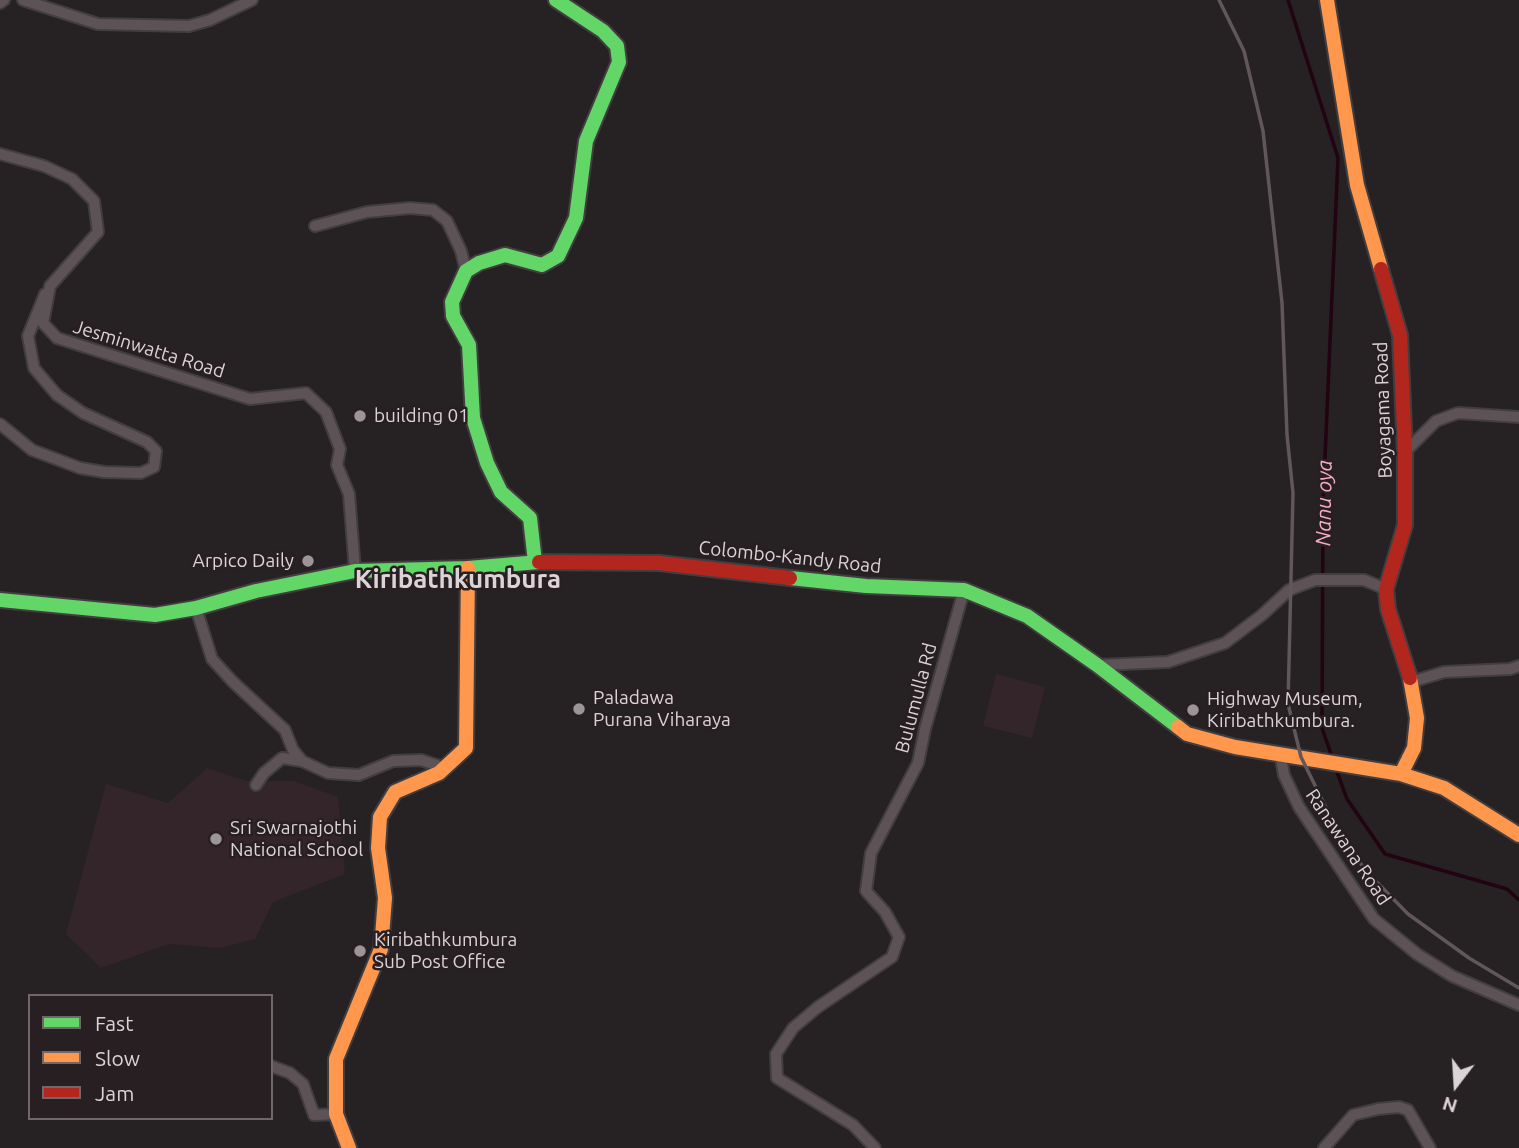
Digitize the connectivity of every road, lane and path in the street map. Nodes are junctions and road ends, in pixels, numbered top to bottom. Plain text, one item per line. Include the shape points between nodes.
1 (4, 0) edge
2 (23, 0) edge
3 (252, 0) edge
4 (556, 0) edge
5 (1327, 0) edge
6 (0, 3) edge
7 (0, 154) edge
8 (315, 226) dead end
9 (466, 271) junction
10 (50, 286) junction
11 (1519, 416) edge
12 (0, 424) edge
13 (1405, 452) junction
14 (535, 562) junction
15 (468, 568) junction
16 (355, 571) junction
17 (1386, 589) junction
18 (964, 590) junction
19 (0, 600) edge
20 (197, 608) junction
21 (1097, 665) junction
22 (1519, 666) edge
23 (1411, 682) junction
24 (1280, 753) junction
25 (302, 761) junction
26 (442, 771) junction
27 (1401, 774) junction
28 (256, 785) dead end
29 (1519, 835) edge
30 (1519, 1005) edge
31 (273, 1067) edge
32 (336, 1114) junction
33 (349, 1148) edge
34 (875, 1148) edge
35 (1324, 1148) edge
36 (1430, 1148) edge

1 - 6 street
2 - 3 street via 98,24 189,26
4 - 9 main road via 603,31 617,46 619,62 586,141 576,218 558,256 542,265 505,256
5 - 13 main road, Boyagama Road via 1357,186 1400,335
7 - 10 street via 72,178 94,201 98,232
8 - 9 street via 367,212 433,210 447,221
9 - 14 main road via 452,302 453,316 469,345 473,418 501,492 530,518
10 - 12 street via 28,336 34,368 57,395 83,414 147,442 156,451 154,467 141,472 80,468 32,450
10 - 16 street, Jesminwatta Road via 43,323 57,338 250,399 306,393 326,412 340,449 337,465 349,494
11 - 13 street via 1458,413 1436,421
13 - 17 main road, Boyagama Road via 1405,526
14 - 15 main road, Colombo-Kandy Road
14 - 18 main road, Colombo-Kandy Road via 659,563 866,586
15 - 16 main road, Colombo-Kandy Road
15 - 26 main road via 466,748
16 - 20 main road, Colombo-Kandy Road
17 - 21 street via 1364,580 1315,580 1289,590 1225,643 1168,662
17 - 23 main road, Boyagama Road
18 - 21 main road, Colombo-Kandy Road via 1027,616
18 - 34 street, Bulumulla Rd via 918,763 871,853 866,891 899,937 892,957 818,1007 793,1028 776,1054 777,1078 853,1125
19 - 20 main road, Colombo-Kandy Road via 155,614
20 - 25 street via 212,659 285,730
21 - 24 main road, Colombo-Kandy Road via 1186,734
22 - 23 street via 1444,672
23 - 27 main road, Boyagama Road via 1416,738
24 - 27 main road, Colombo-Kandy Road
24 - 30 street, Ranawana Road via 1284,775 1299,807 1374,919 1452,976
25 - 26 street via 338,774 359,775 393,761 421,760
25 - 28 street via 282,758
26 - 32 main road via 395,792 380,817 378,848 385,898 381,949 336,1059
27 - 29 main road, Colombo-Kandy Road via 1444,788
31 - 32 street via 303,1084 314,1115
32 - 33 main road
35 - 36 street via 1353,1115 1399,1107 1408,1110

